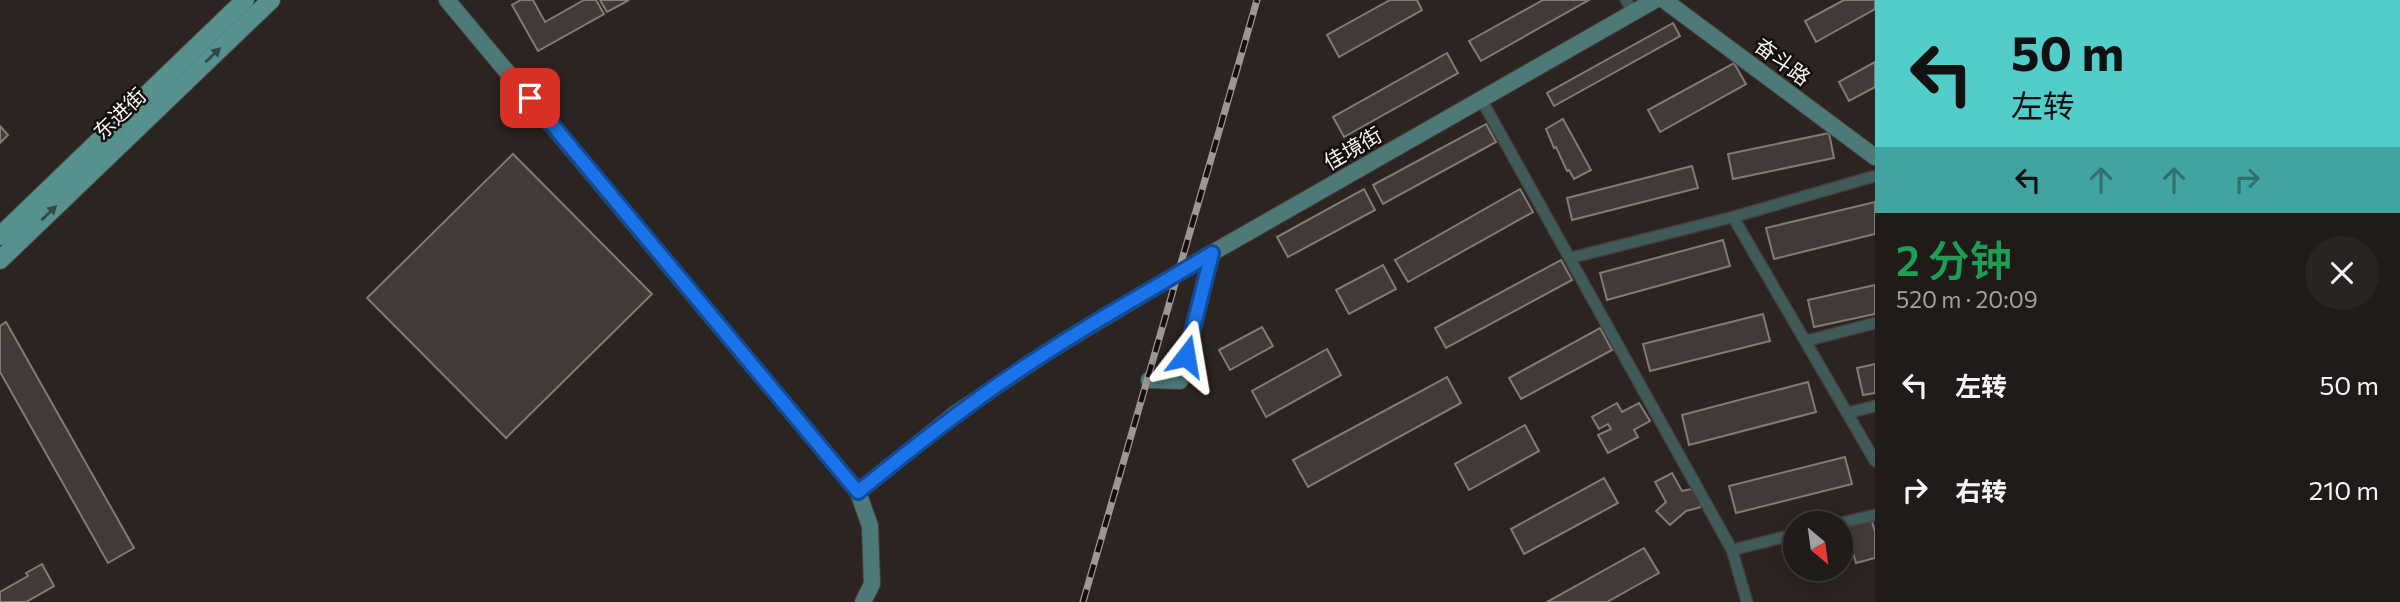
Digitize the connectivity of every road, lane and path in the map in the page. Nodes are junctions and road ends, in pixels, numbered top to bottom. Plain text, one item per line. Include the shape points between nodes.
1 (245, 0) edge
2 (271, 0) edge
3 (447, 0) edge
4 (1655, 0) edge
5 (1664, 0) edge
6 (1629, 6) edge
7 (1481, 99) junction
8 (1875, 157) edge
9 (1875, 176) edge
10 (1733, 217) junction
11 (0, 236) edge
12 (1212, 253) junction
13 (1570, 258) junction
14 (0, 260) edge
15 (1875, 323) edge
16 (1806, 341) junction
17 (1149, 380) dead end
18 (1875, 406) edge
19 (1847, 413) junction
20 (1875, 461) edge
21 (858, 492) junction
22 (1875, 515) edge
23 (1853, 520) edge
24 (1783, 537) edge
25 (1732, 550) junction
26 (863, 602) edge
27 (1747, 602) edge

1 - 11 main road, 东进街
14 -> 2 main road, 东进街
3 - 21 main road
4 - 6 main road, 佳境街
5 - 8 main road, 奋斗路
6 - 7 main road, 佳境街
7 - 12 main road, 佳境街
7 - 13 street
9 - 10 street
10 - 13 street
10 - 16 street
12 - 17 main road via 1180,381
12 - 21 main road, 佳境街 via 1030,363 955,414
13 - 25 street
15 - 16 street
16 - 19 street
18 - 19 street
19 - 20 street
21 - 26 main road via 870,526 872,584
22 - 23 street
24 - 25 street
25 - 27 street

